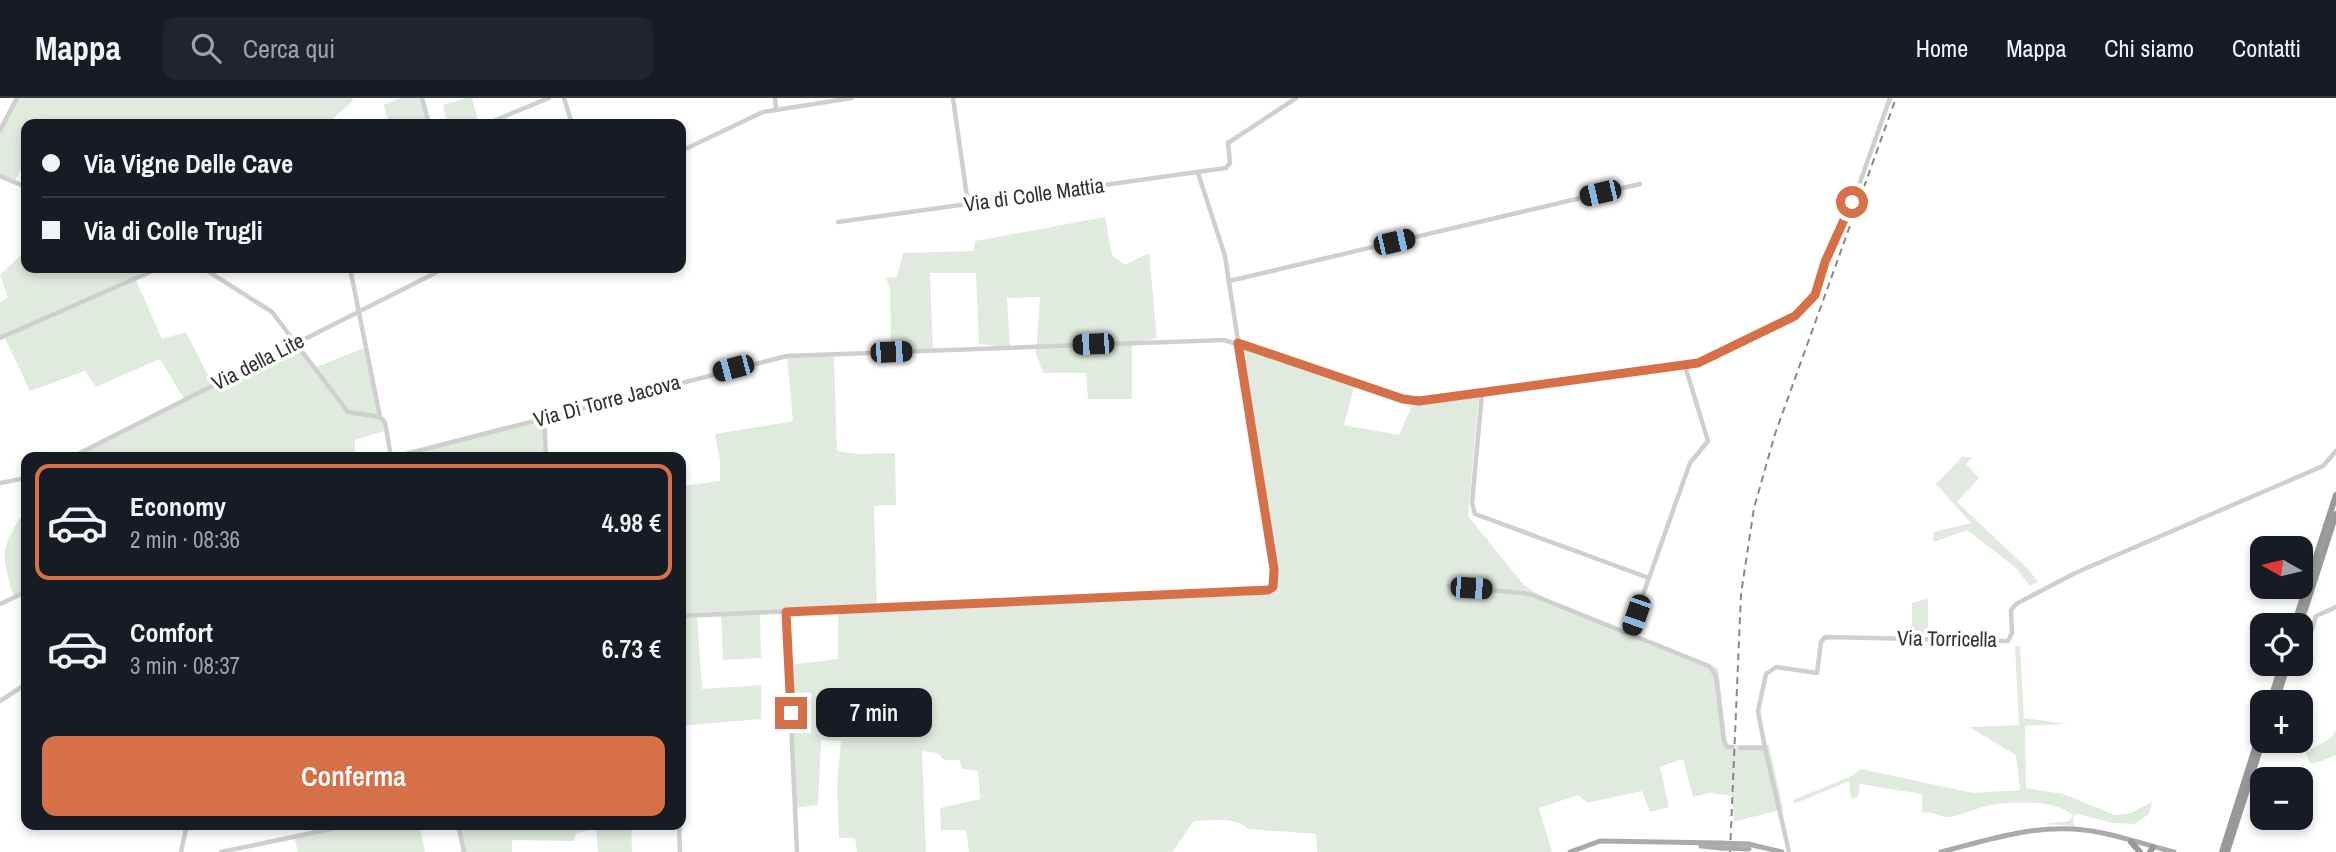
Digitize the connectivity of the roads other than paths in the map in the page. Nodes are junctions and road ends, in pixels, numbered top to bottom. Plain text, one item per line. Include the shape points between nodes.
1 (17, 98) edge
2 (422, 98) edge
3 (549, 98) edge
4 (564, 98) edge
5 (775, 98) edge
6 (852, 98) edge
7 (953, 98) edge
8 (1296, 98) edge
9 (1889, 98) edge
10 (534, 101) edge
11 (776, 108) junction
12 (428, 119) edge
13 (496, 119) edge
14 (570, 119) edge
15 (0, 130) edge
16 (686, 148) edge
17 (1198, 173) junction
18 (0, 176) edge
19 (1640, 184) dead end
20 (21, 185) edge
21 (968, 204) junction
22 (838, 222) dead end
23 (148, 273) edge
24 (211, 273) edge
25 (352, 273) edge
26 (435, 273) edge
27 (1229, 281) junction
28 (359, 311) junction
29 (0, 338) edge
30 (295, 343) junction
31 (1238, 343) junction
32 (1684, 365) junction
33 (1482, 393) junction
34 (380, 417) junction
35 (544, 417) junction
36 (2336, 451) edge
37 (82, 452) edge
38 (391, 452) edge
39 (411, 452) edge
40 (546, 452) edge
41 (21, 479) edge
42 (0, 483) edge
43 (2336, 495) edge
44 (2336, 514) edge
45 (1648, 578) junction
46 (1449, 586) dead end
47 (21, 594) edge
48 (0, 604) edge
49 (2336, 607) edge
50 (786, 612) junction
51 (2298, 613) edge
52 (2304, 613) edge
53 (686, 616) edge
54 (2313, 623) edge
55 (1629, 634) junction
56 (21, 687) edge
57 (0, 701) edge
58 (1732, 747) dead end
59 (1740, 748) dead end
60 (1765, 748) junction
61 (2253, 753) edge
62 (2259, 753) edge
63 (186, 830) edge
64 (326, 830) edge
65 (459, 830) edge
66 (679, 830) edge
67 (2131, 842) junction
68 (2152, 850) edge
69 (181, 852) edge
70 (221, 852) edge
71 (464, 852) edge
72 (680, 852) edge
73 (797, 852) edge
74 (1570, 852) edge
75 (1782, 852) edge
76 (1789, 852) edge
77 (1941, 852) edge
78 (2140, 852) edge
79 (2174, 852) edge
80 (2221, 852) edge
81 (2227, 852) edge

1 - 15 street
2 - 12 street
3 - 10 street
4 - 14 street
5 - 11 street
6 - 11 street
7 - 21 street
8 - 17 street, Via di Colle Mattia via 1228,143 1229,166
9 - 32 street, Via Di Torre Jacova via 1811,302 1797,315 1705,361
10 - 13 street
11 - 16 street
17 - 21 street, Via di Colle Mattia
17 - 27 street via 1223,244
18 - 20 street
19 - 27 street
21 - 22 street, Via di Colle Mattia
23 - 29 street
24 - 30 street via 268,309
25 - 28 street
26 - 28 street, Via della Lite
27 - 31 street
28 - 30 street, Via della Lite
28 - 34 street
30 - 34 street via 348,412
30 - 37 street, Via della Lite
31 - 33 street, Via Di Torre Jacova via 1408,401
31 - 35 street, Via Di Torre Jacova via 1218,340 788,356
31 - 50 street via 1275,582 1268,590
32 - 33 street, Via Di Torre Jacova
32 - 45 street via 1707,444 1688,466
33 - 45 street via 1472,503 1476,516
34 - 38 street
35 - 39 street, Via Di Torre Jacova
35 - 40 street
36 - 60 street, Via Torricella via 2323,466 2075,573 2016,604 2011,610 2008,641 1825,637 1817,673 1776,667 1766,674 1758,711
41 - 42 street
43 - 51 highway
44 - 52 highway
45 - 55 street
46 - 55 street via 1525,593
47 - 48 street
49 - 54 street via 2317,616
50 - 53 street
50 - 73 street
55 - 58 street via 1713,669 1724,741
56 - 57 street
59 - 60 street
60 - 76 street
61 - 80 highway
62 - 81 highway
63 - 69 street
64 - 70 street
65 - 71 street
66 - 72 street
67 - 68 main road
67 - 77 main road via 2089,830 2050,829
67 - 78 highway
68 - 79 main road
74 - 75 main road, bridge via 1600,841 1749,846

